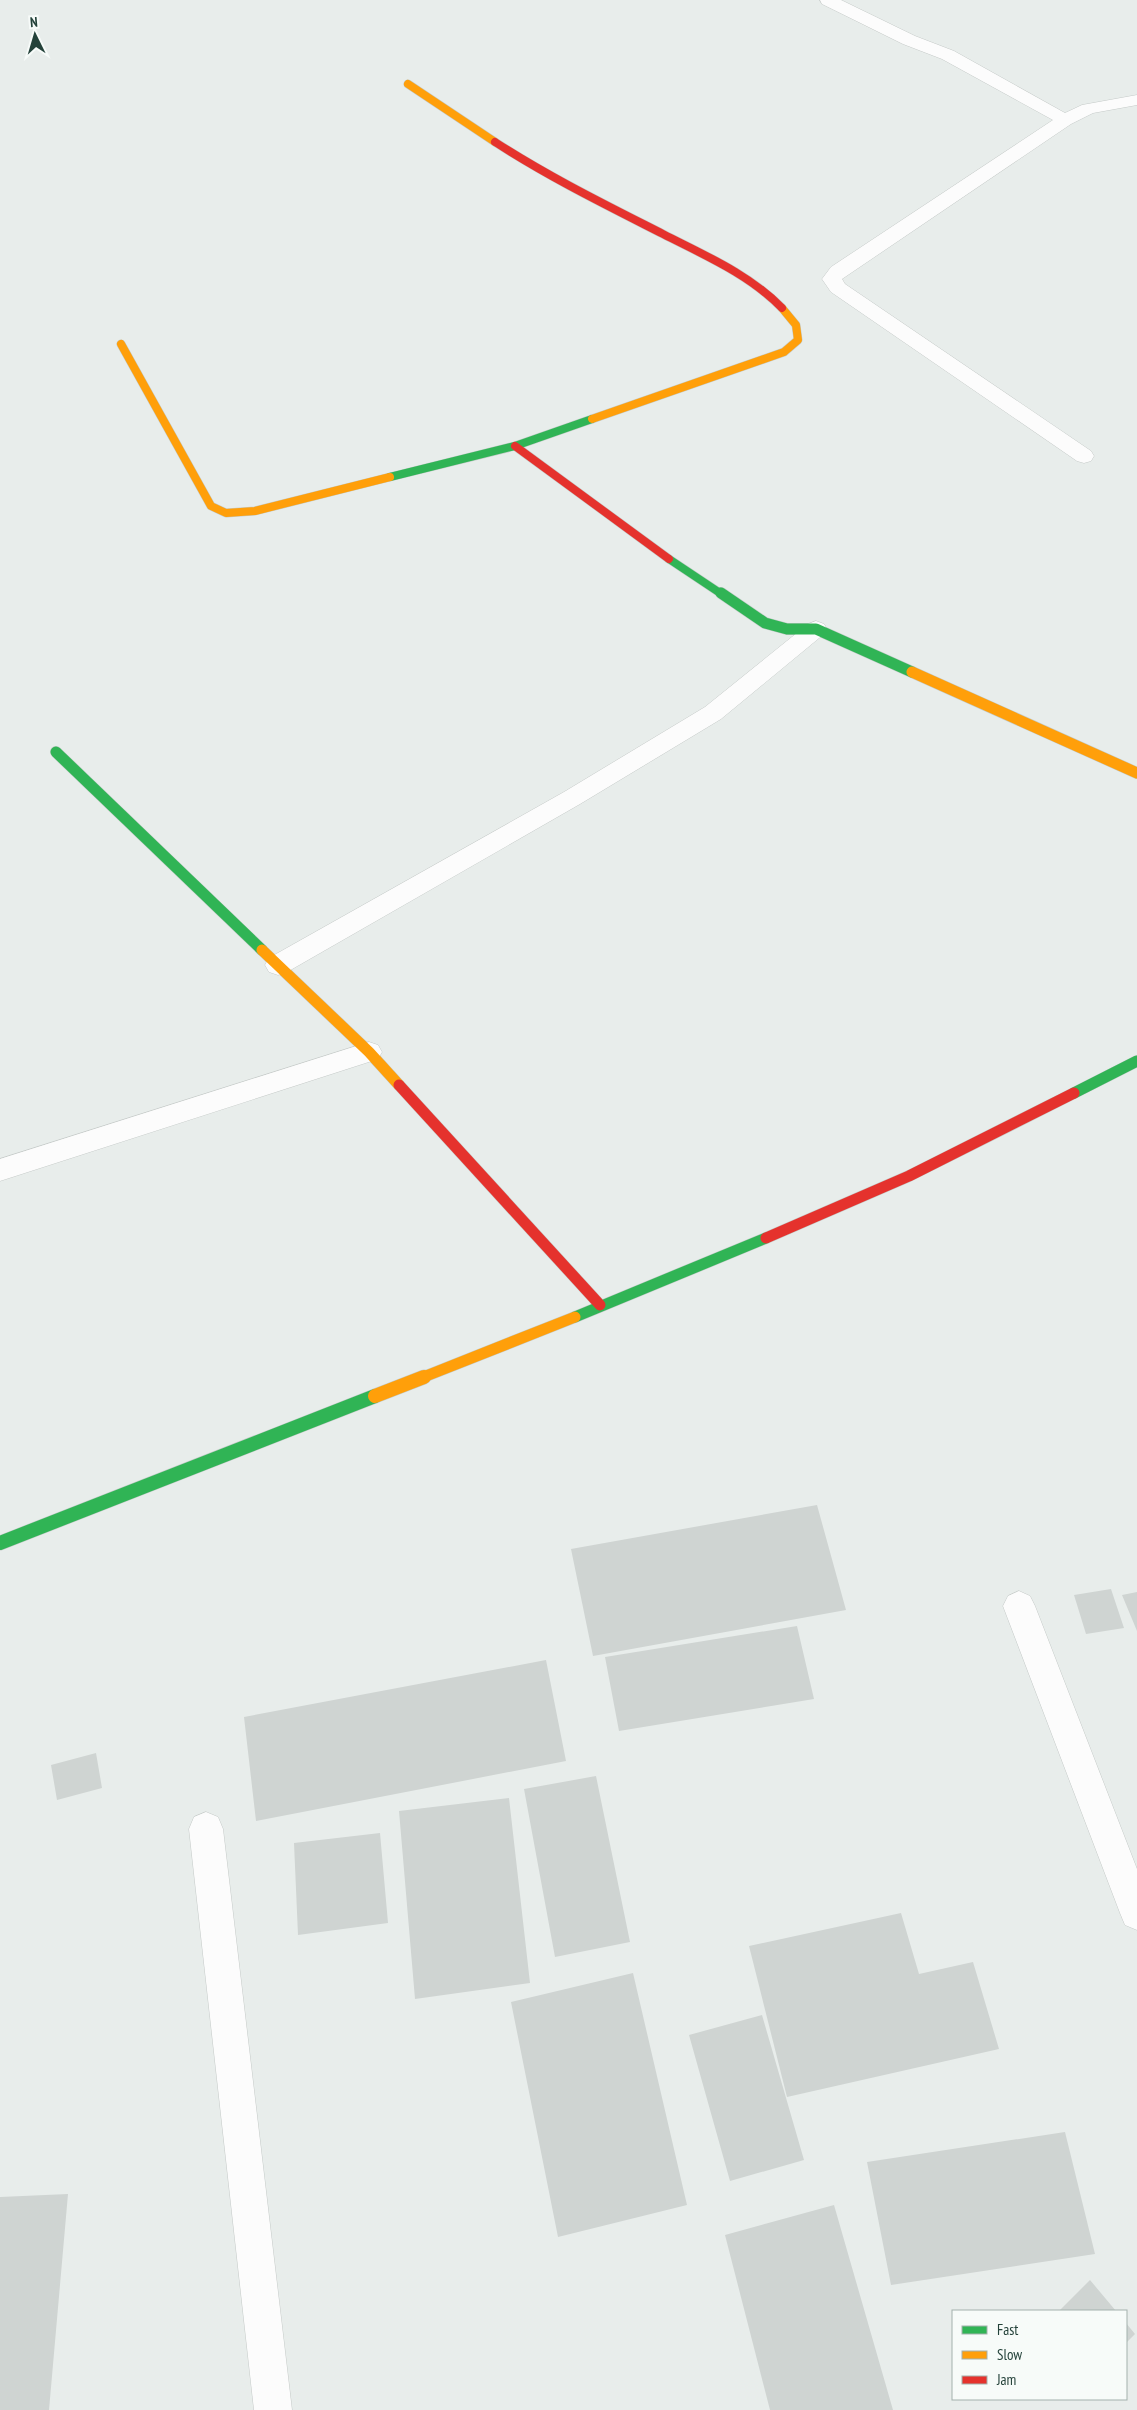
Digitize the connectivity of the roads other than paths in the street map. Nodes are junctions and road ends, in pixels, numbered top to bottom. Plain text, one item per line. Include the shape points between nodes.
1 (828, 0) edge
2 (408, 84) dead end
3 (1137, 100) edge
4 (1065, 120) junction
5 (121, 344) dead end
6 (515, 446) junction
7 (1084, 456) dead end
8 (816, 629) junction
9 (56, 752) dead end
10 (1137, 773) edge
11 (278, 965) junction
12 (370, 1052) junction
13 (1137, 1061) edge
14 (0, 1170) edge
15 (600, 1305) junction
16 (0, 1543) edge
17 (1019, 1606) dead end
18 (206, 1829) dead end
19 (1137, 1913) edge
20 (273, 2410) edge

1 - 4 street via 948,56
2 - 6 street via 532,167 713,259 774,298 796,325 798,340 784,352
3 - 4 street via 1088,109
4 - 7 street via 838,271 832,279 838,288
5 - 6 street via 212,506 226,514 255,510
6 - 8 street via 661,554 765,623 787,630
8 - 10 street
8 - 11 street via 713,712 572,798
9 - 11 street
11 - 12 street
12 - 14 street
12 - 15 street
13 - 15 street via 990,1137 877,1190
15 - 16 street
17 - 19 street
18 - 20 street

